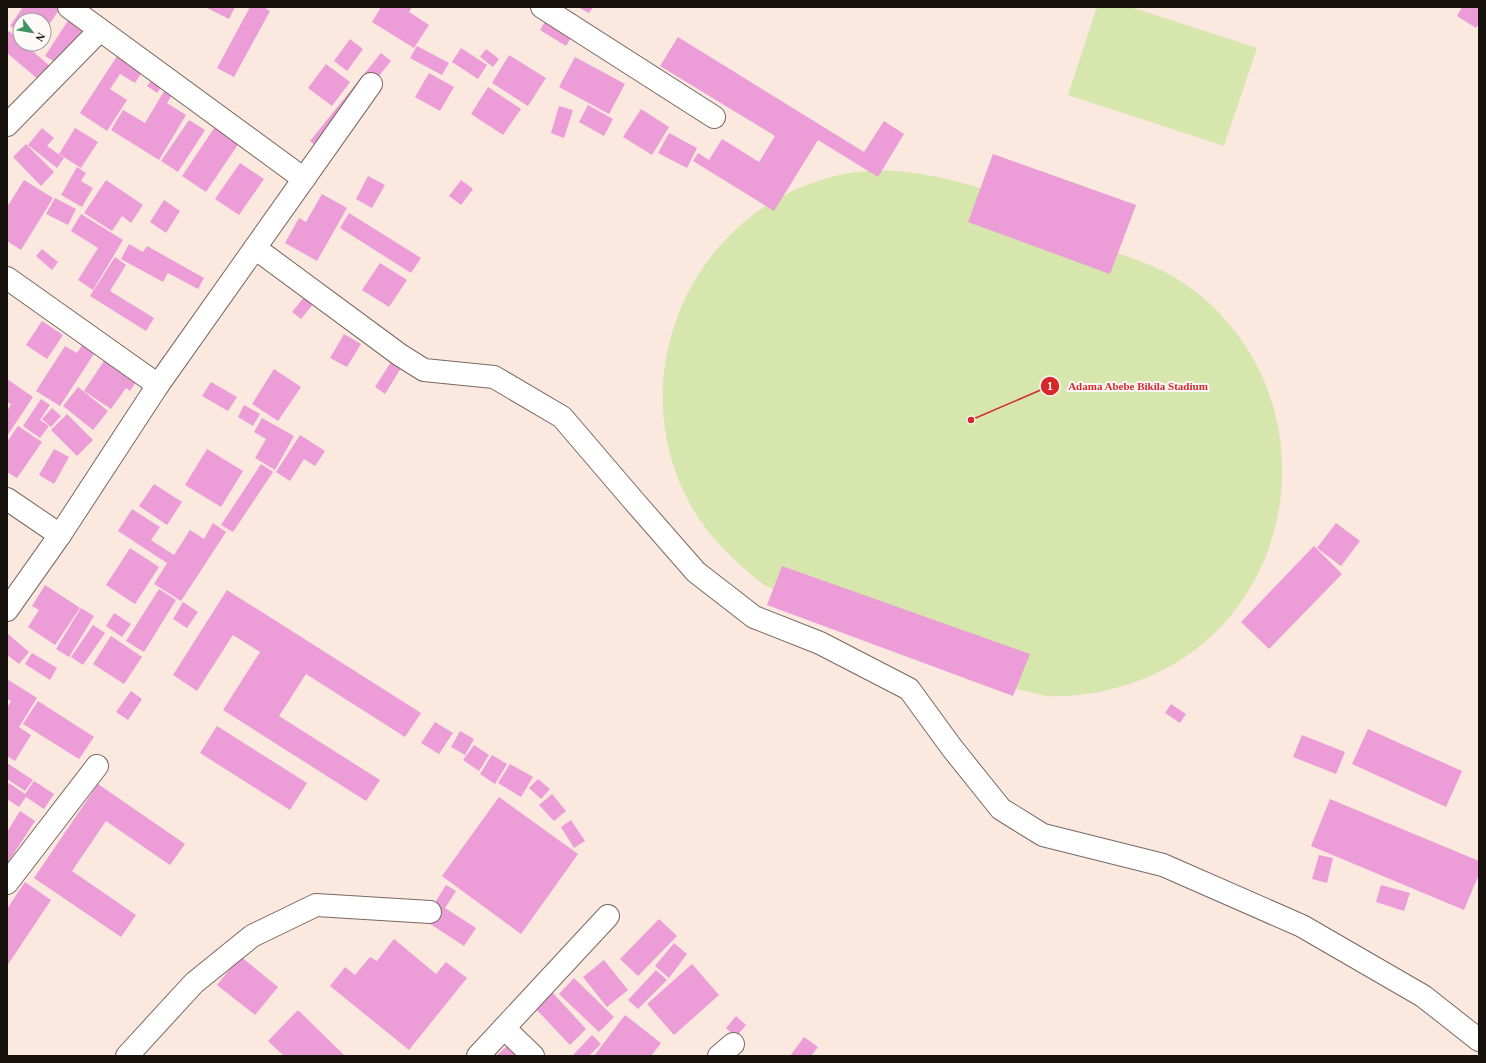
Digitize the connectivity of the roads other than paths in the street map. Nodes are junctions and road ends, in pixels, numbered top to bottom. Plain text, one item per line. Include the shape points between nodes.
1 (69, 7) edge
2 (542, 7) edge
3 (100, 30) junction
4 (371, 84) dead end
5 (714, 117) dead end
6 (7, 125) edge
7 (304, 179) junction
8 (254, 248) junction
9 (7, 278) edge
10 (158, 385) junction
11 (7, 499) edge
12 (60, 535) junction
13 (7, 610) edge
14 (97, 766) dead end
15 (7, 883) edge
16 (430, 912) dead end
17 (608, 916) dead end
18 (504, 1028) junction
19 (1479, 1040) edge
20 (127, 1056) edge
21 (478, 1056) edge
22 (533, 1056) edge

1 - 3 street
2 - 5 street
3 - 6 street
3 - 7 street
4 - 7 street
7 - 8 street
8 - 10 street
8 - 19 street via 424,370 494,377 562,417 696,572 754,617 820,643 909,689 1001,809 1042,835 1163,865 1302,926 1422,996
9 - 10 street
10 - 12 street
11 - 12 street
12 - 13 street
14 - 15 street
16 - 20 street via 316,904 252,936 194,983
17 - 18 street
18 - 21 street
18 - 22 street

